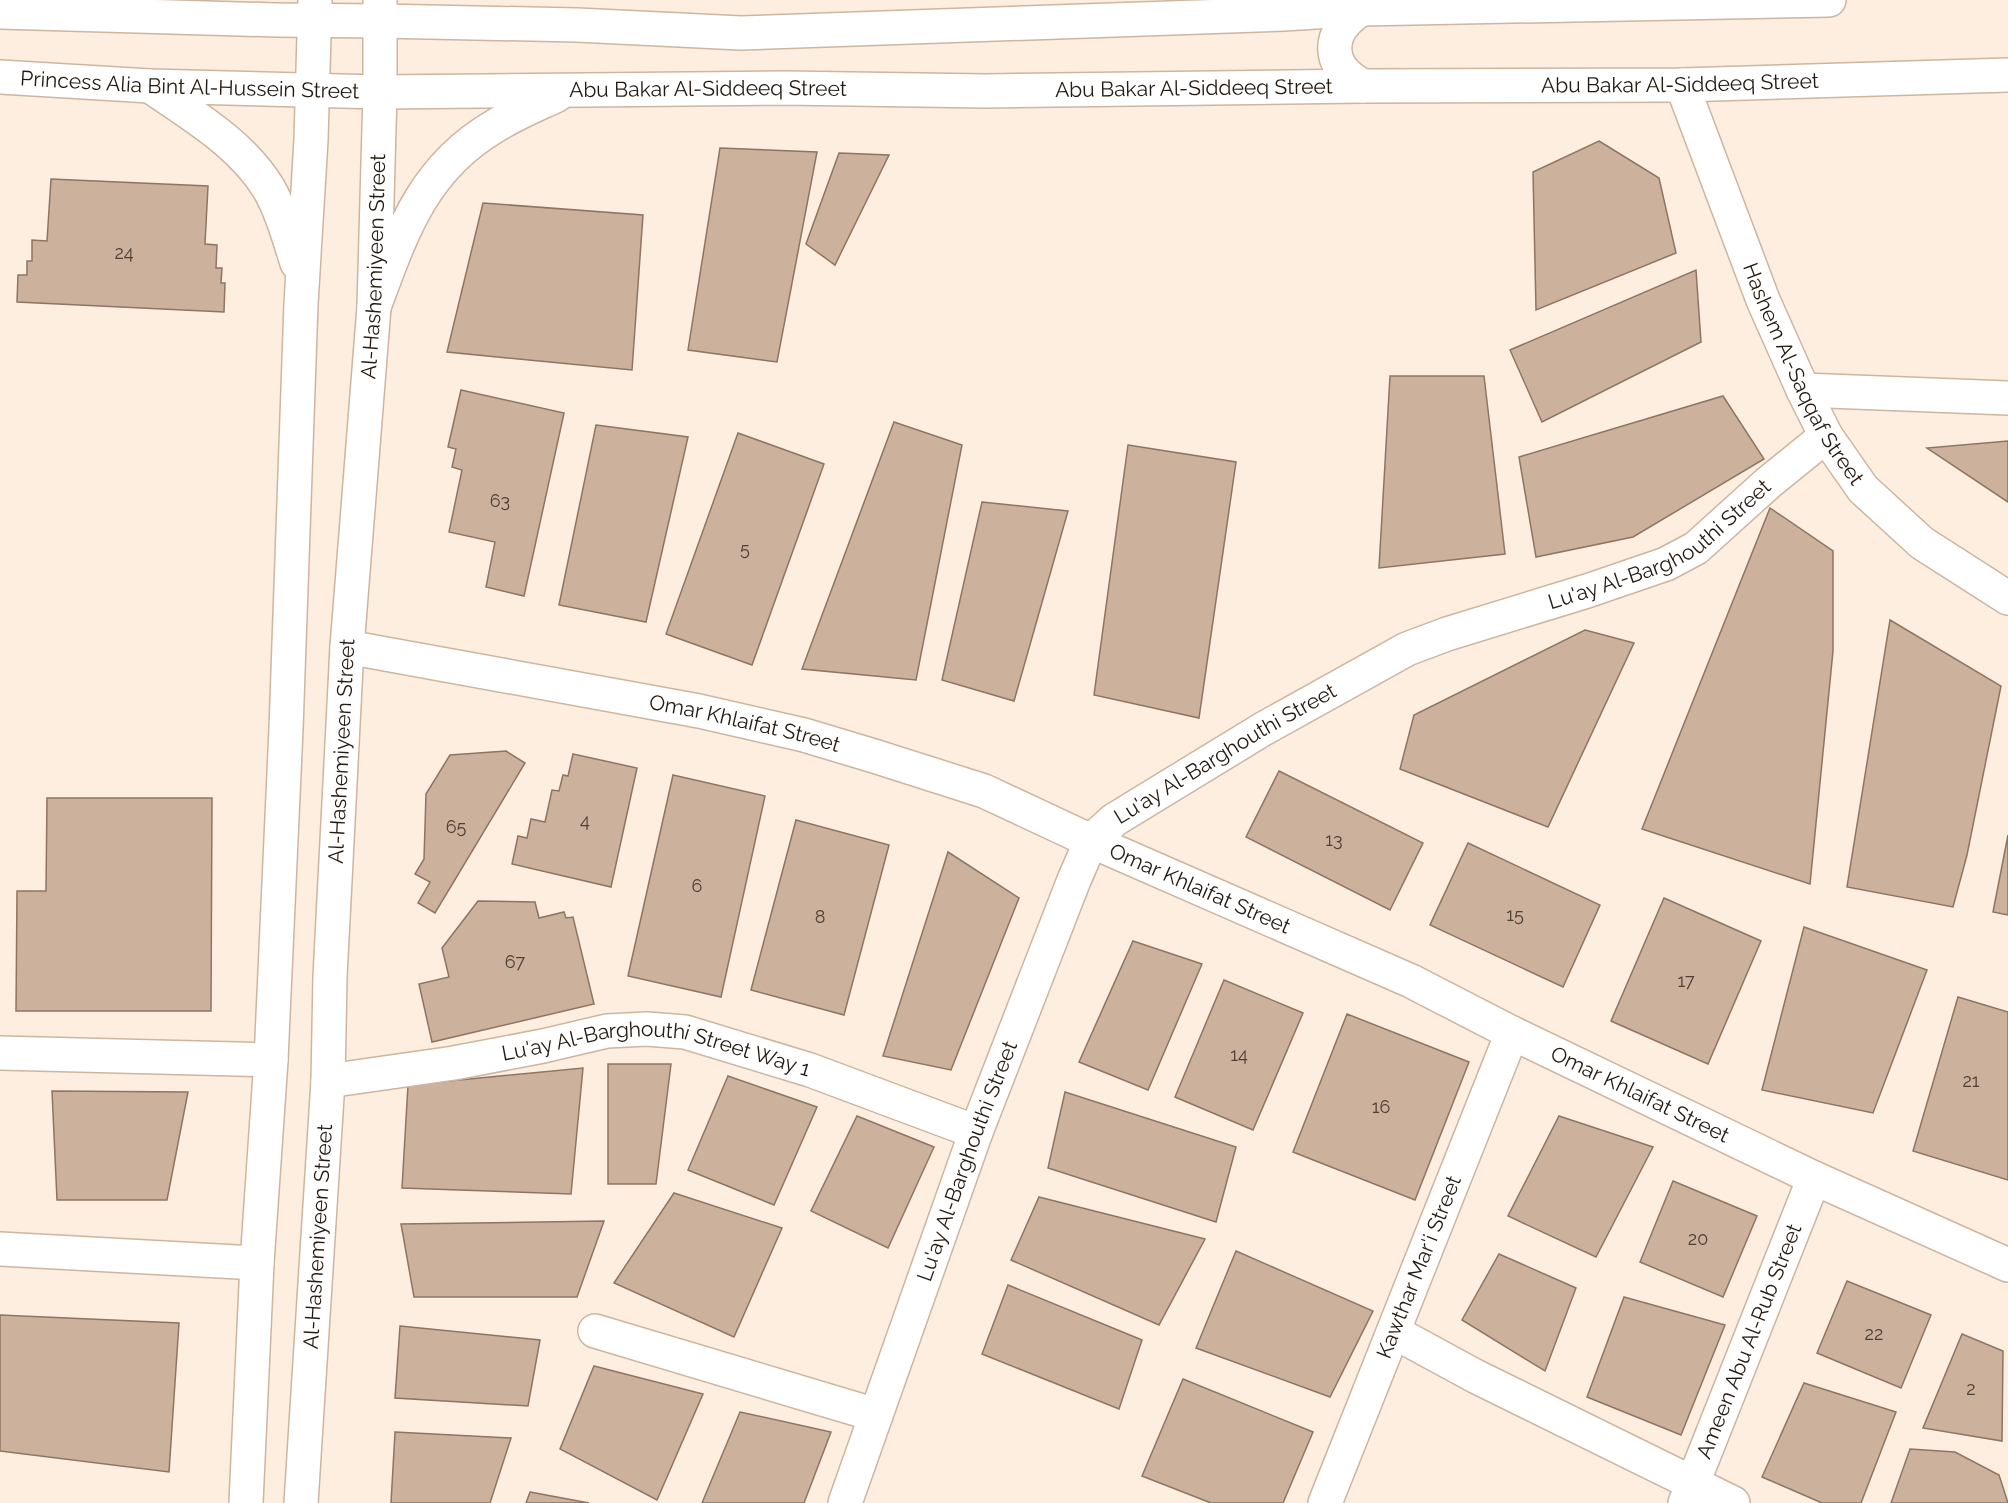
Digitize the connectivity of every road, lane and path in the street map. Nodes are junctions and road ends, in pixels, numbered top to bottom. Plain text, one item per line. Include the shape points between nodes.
1 (536, 0) edge
2 (1829, 0) edge
3 (145, 8) edge
4 (1362, 9) junction
5 (315, 10) edge
6 (380, 10) edge
7 (0, 12) edge
8 (577, 25) junction
9 (2008, 75) edge
10 (0, 77) edge
11 (1682, 85) junction
12 (150, 86) junction
13 (1364, 86) junction
14 (312, 90) junction
15 (566, 90) junction
16 (380, 92) junction
17 (301, 304) junction
18 (374, 306) junction
19 (1803, 390) junction
20 (2008, 398) edge
21 (1826, 436) junction
22 (2008, 598) edge
23 (347, 646) junction
24 (1091, 841) junction
25 (1512, 1033) junction
26 (0, 1053) edge
27 (271, 1060) junction
28 (328, 1081) junction
29 (976, 1132) junction
30 (1814, 1178) junction
31 (0, 1249) edge
32 (257, 1263) junction
33 (2008, 1264) edge
34 (595, 1331) dead end
35 (1394, 1332) junction
36 (876, 1415) junction
37 (1689, 1494) edge
38 (246, 1503) edge
39 (301, 1503) edge
40 (845, 1503) edge
41 (1325, 1503) edge
42 (1733, 1503) edge

1 - 8 main road
2 - 4 main road
3 - 5 main road via 276,21
3 - 7 main road
4 - 8 main road via 741,33
4 - 13 main road via 1340,27 1336,55 1341,69
5 - 6 main road
5 - 14 main road
6 - 8 main road
6 - 16 main road, Al-Hashemiyeen Street
9 - 11 main road, Abu Bakar Al-Siddeeq Street
10 - 12 main road, Princess Alia Bint Al-Hussein Street
11 - 13 main road, Abu Bakar Al-Siddeeq Street
11 - 19 main road, Hashem Al-Saqqaf Street via 1763,300
12 - 14 main road, Princess Alia Bint Al-Hussein Street
12 - 17 main road via 217,132 245,157 269,189 297,264
13 - 15 main road, Abu Bakar Al-Siddeeq Street via 986,91
14 - 16 main road, Princess Alia Bint Al-Hussein Street
14 - 17 main road
15 - 16 main road, Abu Bakar Al-Siddeeq Street
15 - 18 main road via 494,126 474,140 427,187 401,234
16 - 18 main road, Al-Hashemiyeen Street
17 - 27 main road
18 - 23 main road, Al-Hashemiyeen Street
19 - 20 main road
19 - 21 main road, Hashem Al-Saqqaf Street
21 - 22 main road, Hashem Al-Saqqaf Street via 1863,489 1922,543
21 - 24 main road, Lu'ay Al-Barghouthi Street via 1696,548 1625,579 1407,649 1263,729 1114,820
23 - 24 main road, Omar Khlaifat Street via 699,711 804,735 984,791
23 - 28 main road, Al-Hashemiyeen Street
24 - 25 main road, Omar Khlaifat Street via 1411,981
24 - 29 main road, Lu'ay Al-Barghouthi Street
25 - 30 main road, Omar Khlaifat Street
25 - 35 main road, Kawthar Mar'i Street
26 - 27 main road
27 - 32 main road
28 - 29 main road, Lu'ay Al-Barghouthi Street Way 1 via 454,1063 607,1031 647,1029 685,1032 810,1070
28 - 39 main road, Al-Hashemiyeen Street
29 - 36 main road, Lu'ay Al-Barghouthi Street
30 - 33 main road, Omar Khlaifat Street
30 - 37 main road, Ameen Abu Al-Rub Street
31 - 32 main road
32 - 38 main road
34 - 36 main road
35 - 37 main road
35 - 41 main road, Kawthar Mar'i Street
36 - 40 main road, Lu'ay Al-Barghouthi Street
37 - 42 main road

